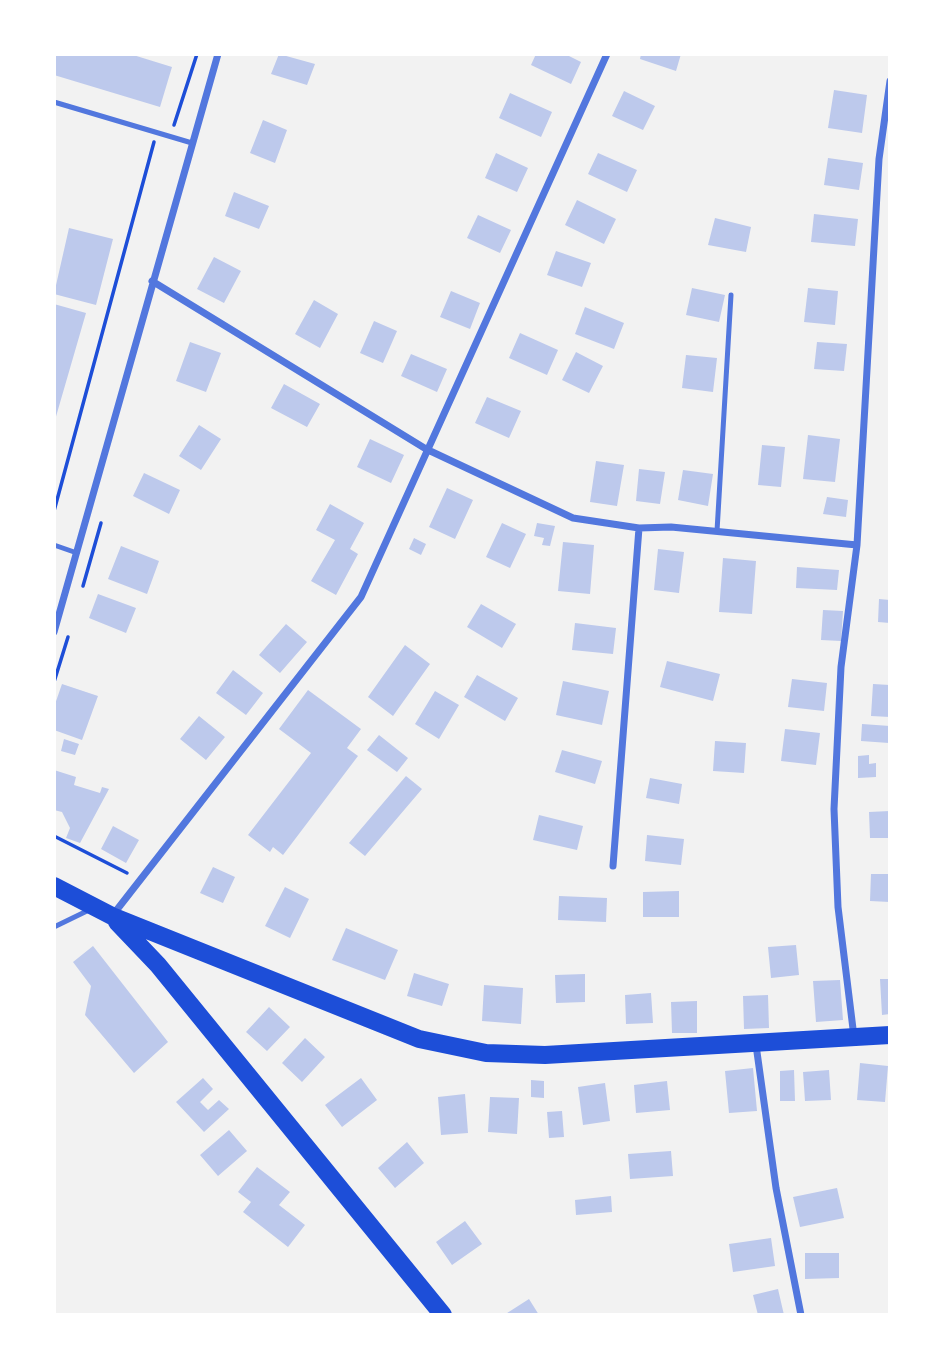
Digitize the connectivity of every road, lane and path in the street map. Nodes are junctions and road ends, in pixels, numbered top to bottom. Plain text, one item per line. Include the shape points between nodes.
1 (197, 54) edge
2 (218, 54) edge
3 (607, 54) edge
4 (890, 81) edge
5 (54, 102) edge
6 (156, 132) junction
7 (170, 136) junction
8 (192, 143) junction
9 (152, 281) junction
10 (731, 295) dead end
11 (426, 449) junction
12 (54, 512) edge
13 (639, 528) junction
14 (717, 531) junction
15 (54, 545) edge
16 (857, 545) junction
17 (77, 553) junction
18 (54, 632) edge
19 (54, 835) edge
20 (613, 866) dead end
21 (127, 873) dead end
22 (54, 886) edge
23 (94, 907) junction
24 (112, 916) junction
25 (54, 927) edge
26 (890, 1035) edge
27 (854, 1038) junction
28 (756, 1044) junction
29 (443, 1315) edge
30 (801, 1315) edge

1 - 7 path
2 - 8 street
3 - 11 street
4 - 16 street via 878,159
5 - 6 lane
6 - 7 lane
6 - 12 path
7 - 8 lane
8 - 9 street
9 - 11 street
9 - 17 street
10 - 14 lane
11 - 13 street via 573,518
11 - 24 street via 361,597
13 - 14 street
13 - 20 street
14 - 16 street
15 - 17 lane
16 - 27 street via 841,667 834,809 838,907
17 - 18 street
19 - 21 path
22 - 23 main road
23 - 24 main road
23 - 25 lane
24 - 28 main road via 419,1039 486,1053 545,1055
24 - 29 main road via 158,965
26 - 27 main road
27 - 28 main road
28 - 30 street via 776,1188

